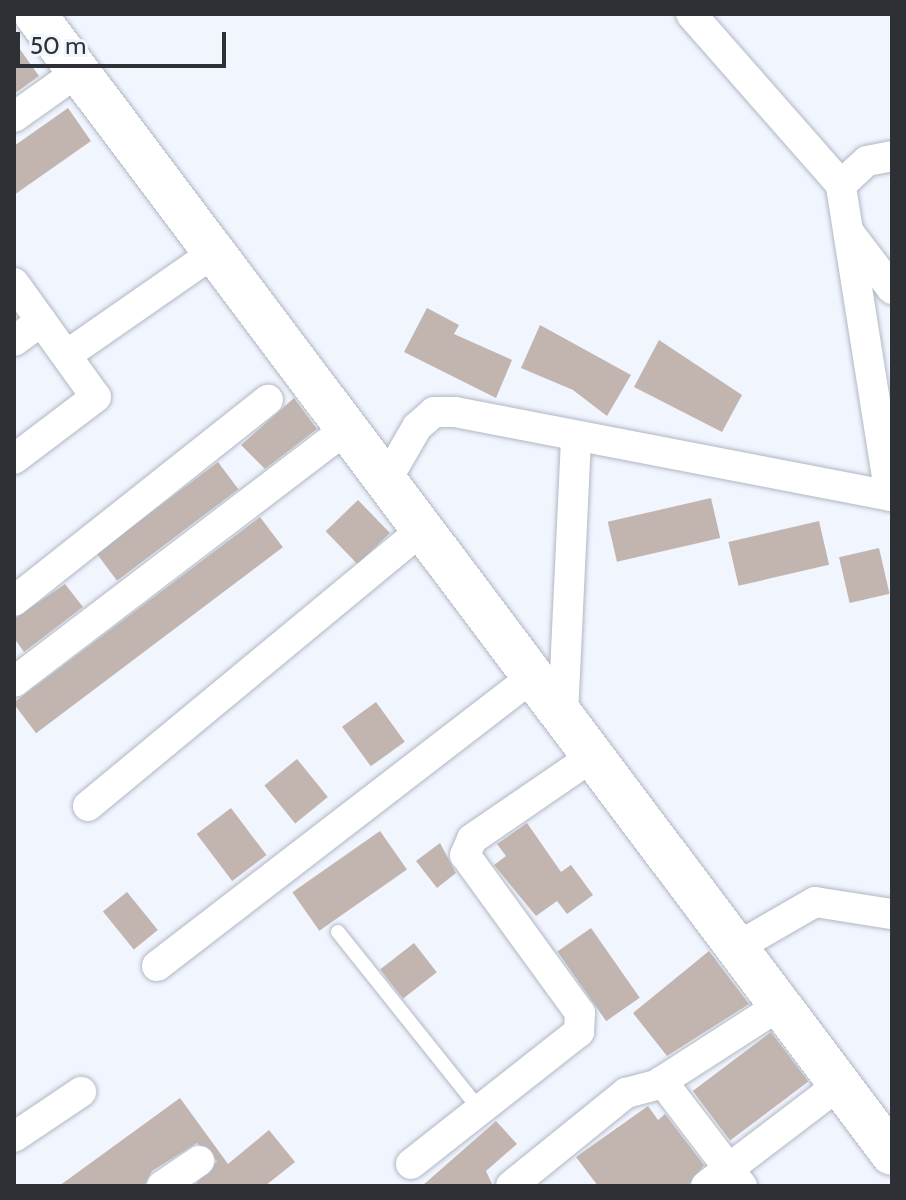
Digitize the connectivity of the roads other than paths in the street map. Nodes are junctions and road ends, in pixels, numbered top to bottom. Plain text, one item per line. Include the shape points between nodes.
1 (35, 14) edge
2 (691, 14) edge
3 (79, 71) junction
4 (14, 117) edge
5 (892, 156) edge
6 (841, 185) junction
7 (847, 230) junction
8 (216, 251) junction
9 (14, 283) edge
10 (892, 289) edge
11 (42, 321) junction
12 (14, 341) edge
13 (68, 354) junction
14 (268, 400) dead end
15 (348, 428) junction
16 (576, 436) junction
17 (14, 459) edge
18 (387, 479) junction
19 (891, 496) edge
20 (423, 529) junction
21 (14, 601) edge
22 (534, 676) junction
23 (14, 682) edge
24 (563, 715) junction
25 (593, 756) junction
26 (88, 806) dead end
27 (892, 914) edge
28 (338, 932) dead end
29 (737, 947) junction
30 (157, 966) dead end
31 (780, 1005) junction
32 (662, 1081) junction
33 (840, 1084) junction
34 (81, 1092) dead end
35 (480, 1110) junction
36 (14, 1137) edge
37 (892, 1154) edge
38 (199, 1161) dead end
39 (411, 1164) dead end
40 (726, 1180) edge
41 (162, 1186) edge
42 (511, 1186) edge

1 - 3 street
2 - 6 street
3 - 4 street
3 - 8 street
5 - 6 street via 867,161
6 - 7 street
7 - 10 street
7 - 19 street
8 - 13 street
8 - 15 street
9 - 11 street
11 - 12 street
11 - 13 street
13 - 17 street via 96,397
14 - 21 street
15 - 18 street
15 - 23 street
16 - 18 street via 434,412
16 - 19 street
16 - 24 street
18 - 20 street
20 - 22 street
20 - 26 street
22 - 24 street
22 - 30 street
24 - 25 street
25 - 29 street
25 - 35 street via 466,847 469,865 582,1023 572,1040
27 - 29 street via 815,902
28 - 35 lane
29 - 31 street
31 - 32 street
31 - 33 street
32 - 40 street
32 - 42 street via 626,1093
33 - 37 street
33 - 40 street
34 - 36 street
35 - 39 street
38 - 41 street

